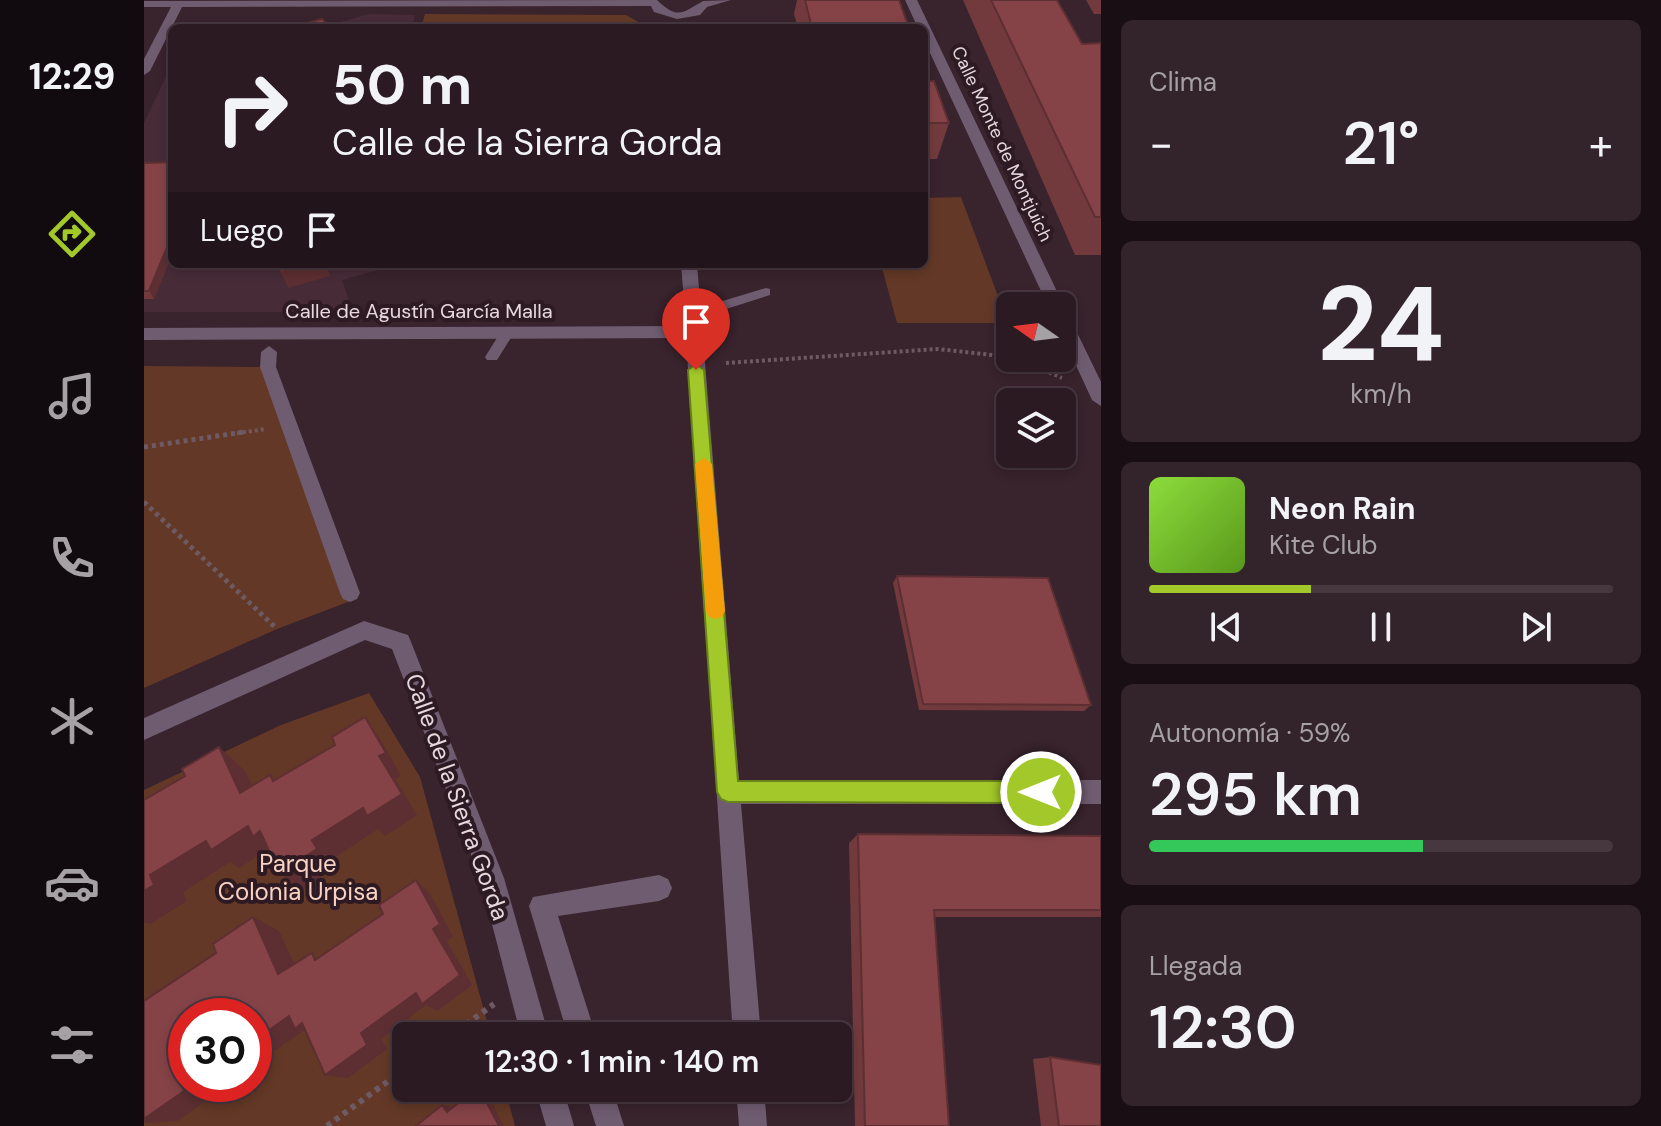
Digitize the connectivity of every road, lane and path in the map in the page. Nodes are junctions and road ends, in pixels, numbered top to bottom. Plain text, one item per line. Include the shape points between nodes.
1 (725, 0) edge
2 (911, 0) edge
3 (394, 1) edge
4 (656, 1) edge
5 (702, 2) edge
6 (179, 3) junction
7 (144, 4) edge
8 (676, 22) edge
9 (168, 24) edge
10 (168, 24) edge
11 (922, 24) edge
12 (928, 36) edge
13 (144, 71) edge
14 (689, 268) edge
15 (766, 292) dead end
16 (1049, 292) edge
17 (695, 332) junction
18 (507, 333) junction
19 (144, 334) edge
20 (1076, 347) edge
21 (269, 352) dead end
22 (996, 355) edge
23 (492, 357) dead end
24 (726, 363) dead end
25 (1101, 400) edge
26 (289, 425) junction
27 (144, 447) edge
28 (144, 502) edge
29 (350, 593) dead end
30 (277, 629) dead end
31 (144, 729) edge
32 (728, 792) junction
33 (1101, 792) edge
34 (659, 888) dead end
35 (521, 984) junction
36 (469, 1022) edge
37 (531, 1022) edge
38 (578, 1022) edge
39 (746, 1022) edge
40 (392, 1078) edge
41 (553, 1102) edge
42 (602, 1102) edge
43 (751, 1102) edge
44 (327, 1126) edge
45 (560, 1126) edge
46 (610, 1126) edge
47 (753, 1126) edge

1 - 5 street
2 - 11 street, Calle Monte de Montjuich
3 - 4 street
3 - 6 street
4 - 8 street via 658,10
5 - 8 street via 696,13
6 - 7 street
6 - 10 street
9 - 13 street
12 - 16 street, Calle Monte de Montjuich
14 - 17 street
15 - 17 lane via 721,306
17 - 18 street, Calle de Agustín García Malla
17 - 32 street
18 - 19 street, Calle de Agustín García Malla
18 - 23 lane
20 - 25 street
21 - 26 street via 268,367
22 - 24 path via 938,349
26 - 27 path
26 - 29 street
28 - 30 path
31 - 35 street, Calle de la Sierra Gorda via 364,630 400,642 492,878
32 - 33 street
32 - 39 street
34 - 38 street via 542,906
35 - 36 path
35 - 37 street, Calle de la Sierra Gorda
40 - 44 path
41 - 45 street
42 - 46 street
43 - 47 street

